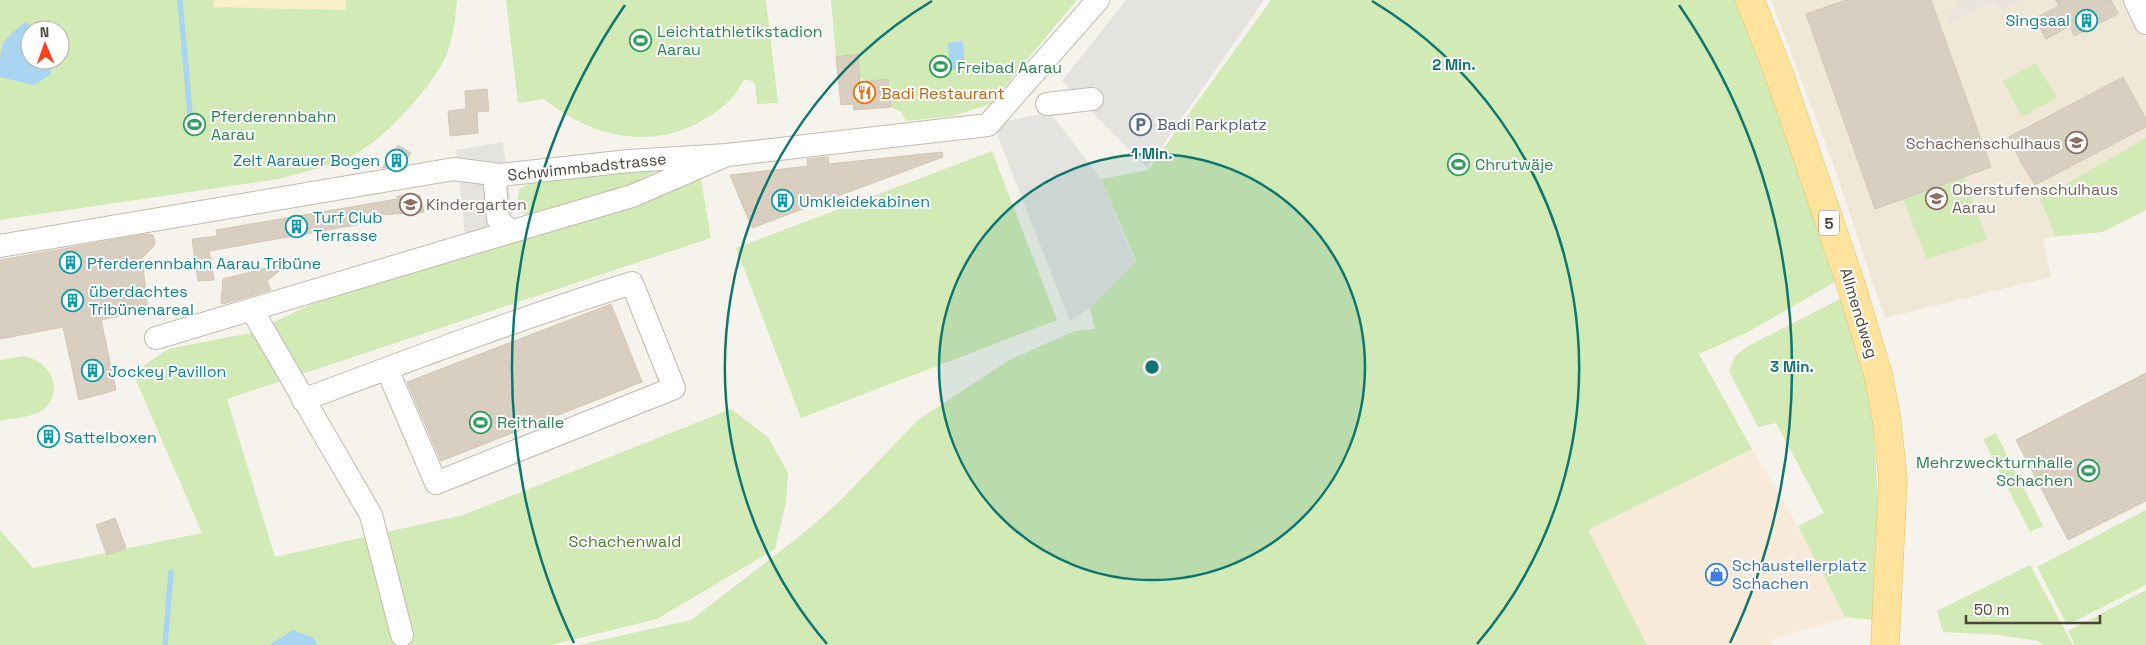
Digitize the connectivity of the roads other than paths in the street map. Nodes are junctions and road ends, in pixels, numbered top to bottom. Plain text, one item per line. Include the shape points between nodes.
1 (1098, 0) edge
2 (1750, 0) edge
3 (1092, 99) dead end
4 (1047, 104) dead end
5 (727, 155) junction
6 (500, 175) junction
7 (510, 232) junction
8 (0, 246) edge
9 (252, 310) junction
10 (156, 338) dead end
11 (388, 368) junction
12 (303, 400) junction
13 (402, 635) dead end
14 (1889, 644) edge

1 - 5 street, Schwimmbadstrasse via 988,125
2 - 14 main road, Allmendweg / 5 via 1778,71 1879,378 1893,479
3 - 4 street
5 - 6 street, Schwimmbadstrasse via 629,161
5 - 7 street, Schwimmbadstrasse via 632,196
6 - 7 street, Schwimmbadstrasse via 495,185 498,219
6 - 8 street via 454,169
7 - 9 street
9 - 10 street
9 - 12 street
11 - 11 street via 531,315 632,284 674,388 436,483
11 - 12 street
12 - 13 street via 371,515

